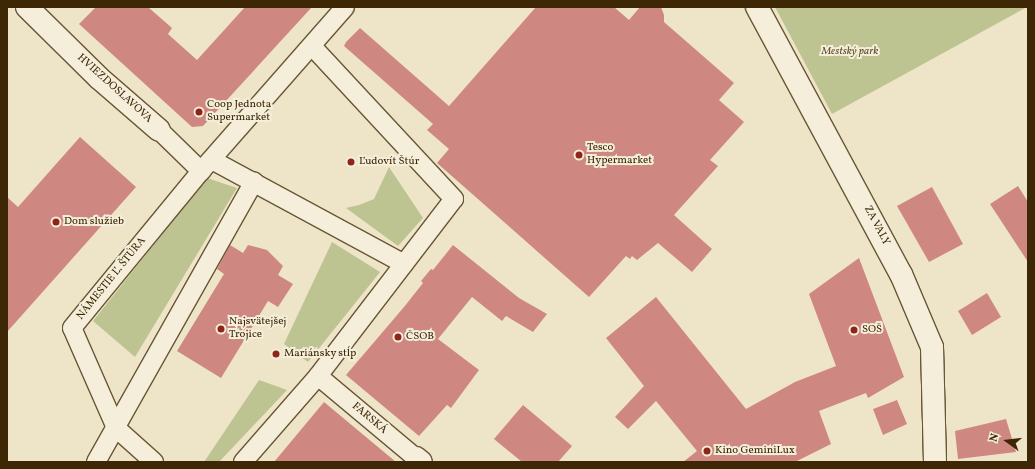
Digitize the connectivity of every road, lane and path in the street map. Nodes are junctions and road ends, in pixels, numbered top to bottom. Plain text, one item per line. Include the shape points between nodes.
1 (27, 7) edge
2 (345, 7) edge
3 (758, 7) edge
4 (312, 46) junction
5 (159, 130) joint
6 (207, 165) junction
7 (254, 182) junction
8 (404, 264) junction
9 (318, 376) junction
10 (116, 428) junction
11 (419, 460) edge
12 (96, 462) edge
13 (154, 462) edge
14 (242, 462) edge
15 (935, 462) edge

1 - 5 street, HVIEZDOSLAVOVA via 99,78
2 - 4 street, NÁMESTIE Ľ. ŠTÚRA
3 - 15 street, ZA VALY via 901,274 932,347
4 - 6 street, NÁMESTIE Ľ. ŠTÚRA
4 - 8 street via 454,199
5 - 6 street, HVIEZDOSLAVOVA
6 - 7 street, HVIEZDOSLAVOVA
6 - 10 street, NÁMESTIE Ľ. ŠTÚRA via 72,328
7 - 8 street, HVIEZDOSLAVOVA
7 - 10 street
8 - 9 street
9 - 11 street, FARSKÁ
9 - 14 street
10 - 12 street
10 - 13 street

